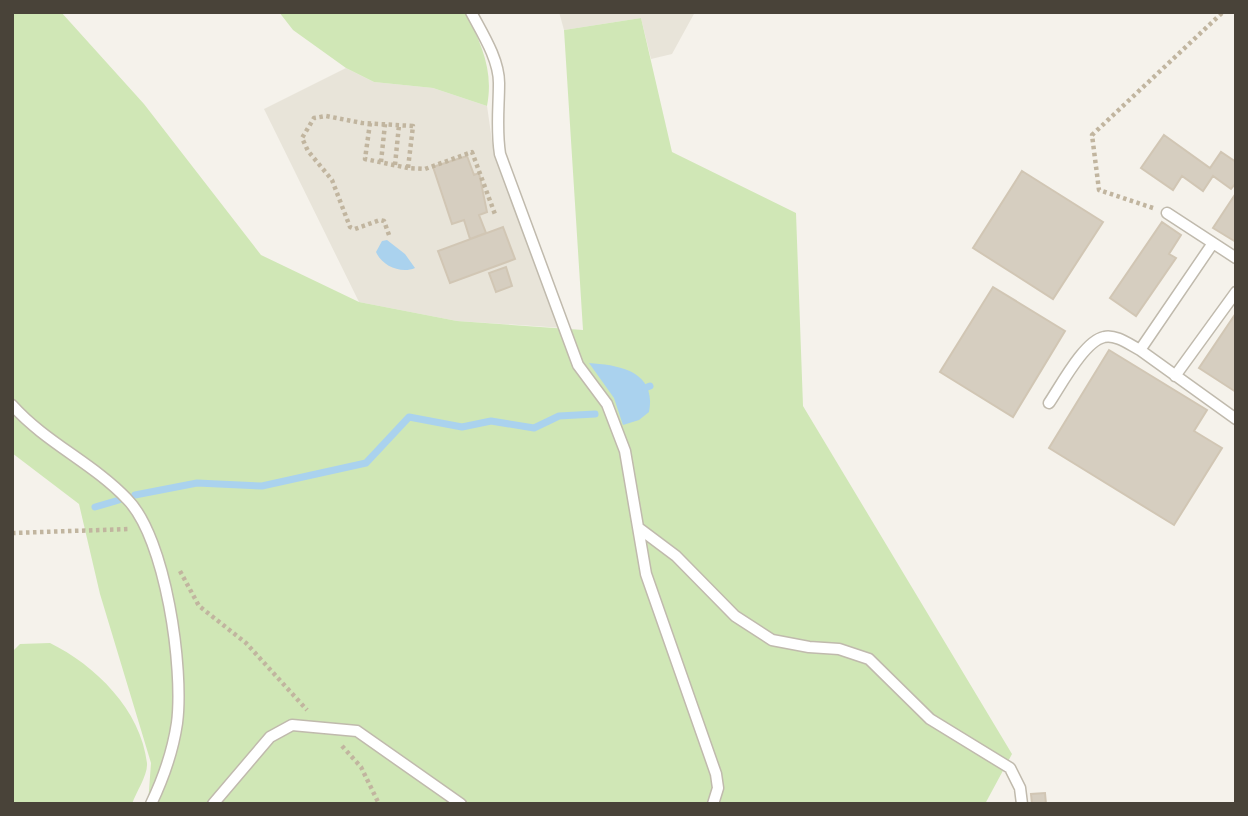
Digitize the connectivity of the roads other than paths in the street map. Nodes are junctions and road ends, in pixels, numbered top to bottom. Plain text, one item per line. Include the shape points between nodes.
1 (471, 12) edge
2 (1167, 213) road end
3 (1213, 243) junction
4 (1236, 258) edge
5 (1236, 292) edge
6 (1140, 350) junction
7 (1175, 376) junction
8 (1049, 404) dead end
9 (12, 405) edge
10 (1236, 419) edge
11 (640, 529) junction
12 (151, 804) edge
13 (213, 804) edge
14 (461, 804) edge
15 (713, 804) edge
16 (1022, 804) edge

1 - 11 lane via 499,81 496,125 500,153 578,365 607,404 625,451
2 - 3 lane
3 - 4 lane
3 - 6 lane
5 - 7 lane
6 - 7 lane
6 - 8 lane via 1114,338 1097,341
7 - 10 lane
9 - 12 lane via 30,425 129,500 156,552 176,662 177,722
11 - 15 lane via 646,574 716,774
11 - 16 lane via 676,556 735,616 772,640 839,649 869,659 930,719 1010,768
13 - 14 lane via 270,737 292,725 357,731

